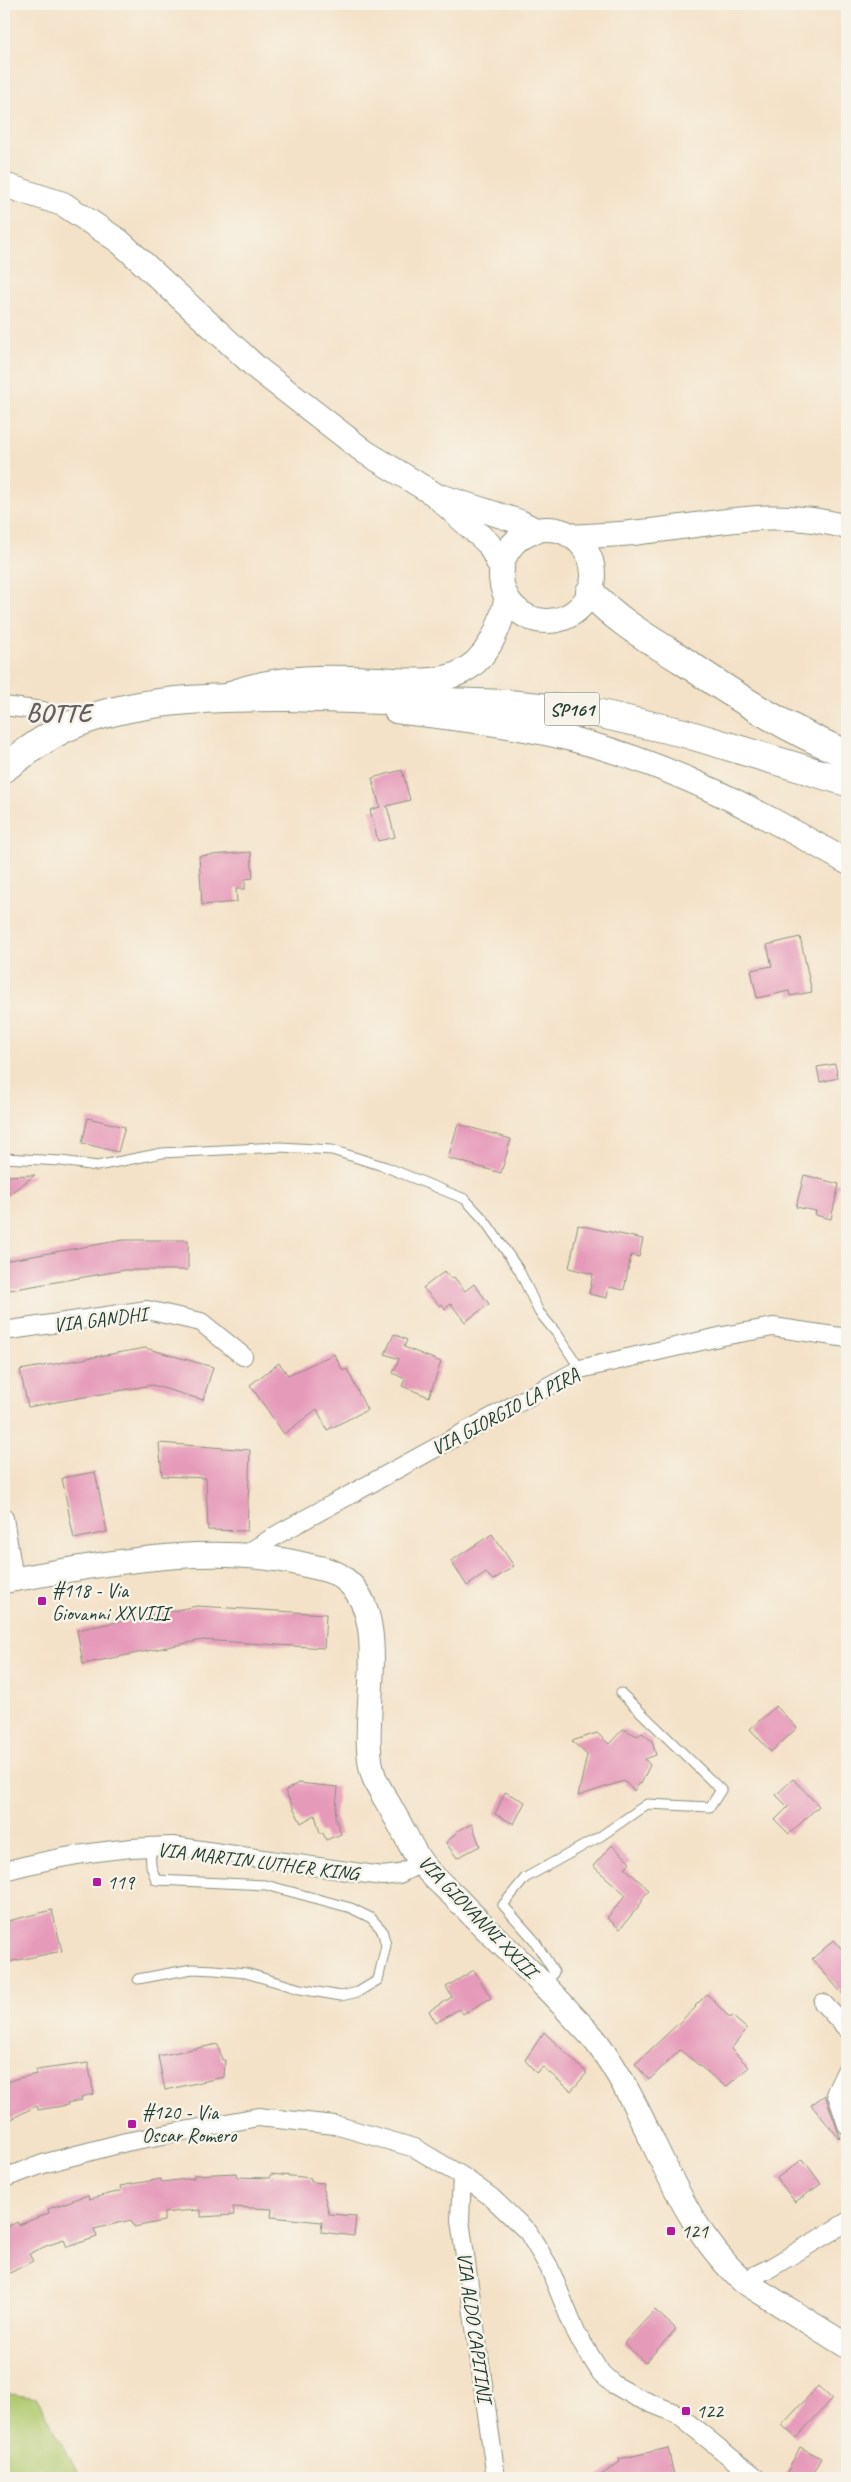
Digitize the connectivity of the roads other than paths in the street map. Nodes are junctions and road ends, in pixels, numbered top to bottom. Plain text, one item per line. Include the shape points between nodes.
1 (4, 185) edge
2 (434, 494) junction
3 (847, 527) edge
4 (537, 531) junction
5 (642, 532) junction
6 (572, 537) junction
7 (502, 570) junction
8 (592, 580) junction
9 (506, 597) junction
10 (288, 697) junction
11 (216, 698) junction
12 (4, 706) edge
13 (65, 728) junction
14 (847, 754) edge
15 (4, 768) edge
16 (847, 782) edge
17 (847, 862) edge
18 (4, 1158) edge
19 (4, 1332) edge
20 (847, 1338) edge
21 (243, 1356) dead end
22 (580, 1370) junction
23 (4, 1518) edge
24 (243, 1556) junction
25 (9, 1580) edge
26 (621, 1693) dead end
27 (150, 1846) junction
28 (422, 1863) junction
29 (4, 1871) edge
30 (138, 1979) dead end
31 (546, 1987) junction
32 (823, 2003) dead end
33 (847, 2029) edge
34 (847, 2069) edge
35 (847, 2125) edge
36 (462, 2176) junction
37 (4, 2178) edge
38 (847, 2222) edge
39 (743, 2281) junction
40 (847, 2346) edge
41 (496, 2478) edge
42 (756, 2478) edge

1 - 2 main road via 63,204 119,241 258,369 365,452
2 - 4 main road via 520,522
2 - 7 main road via 489,544
3 - 5 main road via 769,516
4 - 6 main road via 561,532
4 - 7 main road via 513,544
5 - 6 main road
5 - 8 main road via 610,548
6 - 8 main road via 589,556
7 - 9 main road
8 - 9 main road via 582,606 570,616 554,621 522,614
8 - 14 main road via 610,612 633,629 738,698 786,726
9 - 11 main road via 492,641 473,664 456,674 415,680 294,679 241,689
10 - 11 main road
10 - 16 main road, SP161 via 508,704 592,712 684,733
10 - 17 main road via 509,726 601,747 696,781
11 - 13 main road via 125,710
12 - 13 street via 43,711
13 - 15 main road
18 - 22 lane via 97,1166 162,1154 280,1147 332,1150 386,1167 466,1199 520,1270 539,1312
19 - 21 street, VIA GANDHI via 147,1310 201,1322
20 - 22 street, VIA GIORGIO LA PIRA via 773,1327
22 - 24 street, VIA GIORGIO LA PIRA
23 - 25 street
24 - 25 main road, VIA GIOVANNI XXIII via 212,1555 93,1565
24 - 28 main road, VIA GIOVANNI XXIII via 287,1560 321,1569 344,1578 358,1594 372,1639 369,1754 374,1778
26 - 31 lane via 720,1790 710,1807 647,1804 601,1836 525,1878 503,1905 534,1940 554,1972
27 - 28 street, VIA MARTIN LUTHER KING via 173,1846 382,1876 400,1874
27 - 29 street, VIA MARTIN LUTHER KING via 52,1858
27 - 30 lane via 156,1880 266,1884 371,1918 382,1930 386,1945 378,1980 358,1992 341,1996 300,1989 246,1973 215,1970 192,1969
28 - 31 main road, VIA GIOVANNI XXIII
31 - 39 main road, VIA GIOVANNI XXIII via 598,2044 640,2115 697,2226 730,2270
32 - 33 street
34 - 35 street via 836,2092
36 - 37 street via 406,2145 335,2125 258,2117 126,2142
36 - 41 street, VIA ALDO CAPITINI via 460,2220
36 - 42 street via 491,2197 528,2232 540,2250 576,2333 601,2373 636,2397 678,2414
38 - 39 street
39 - 40 main road, VIA GIOVANNI XXIII

